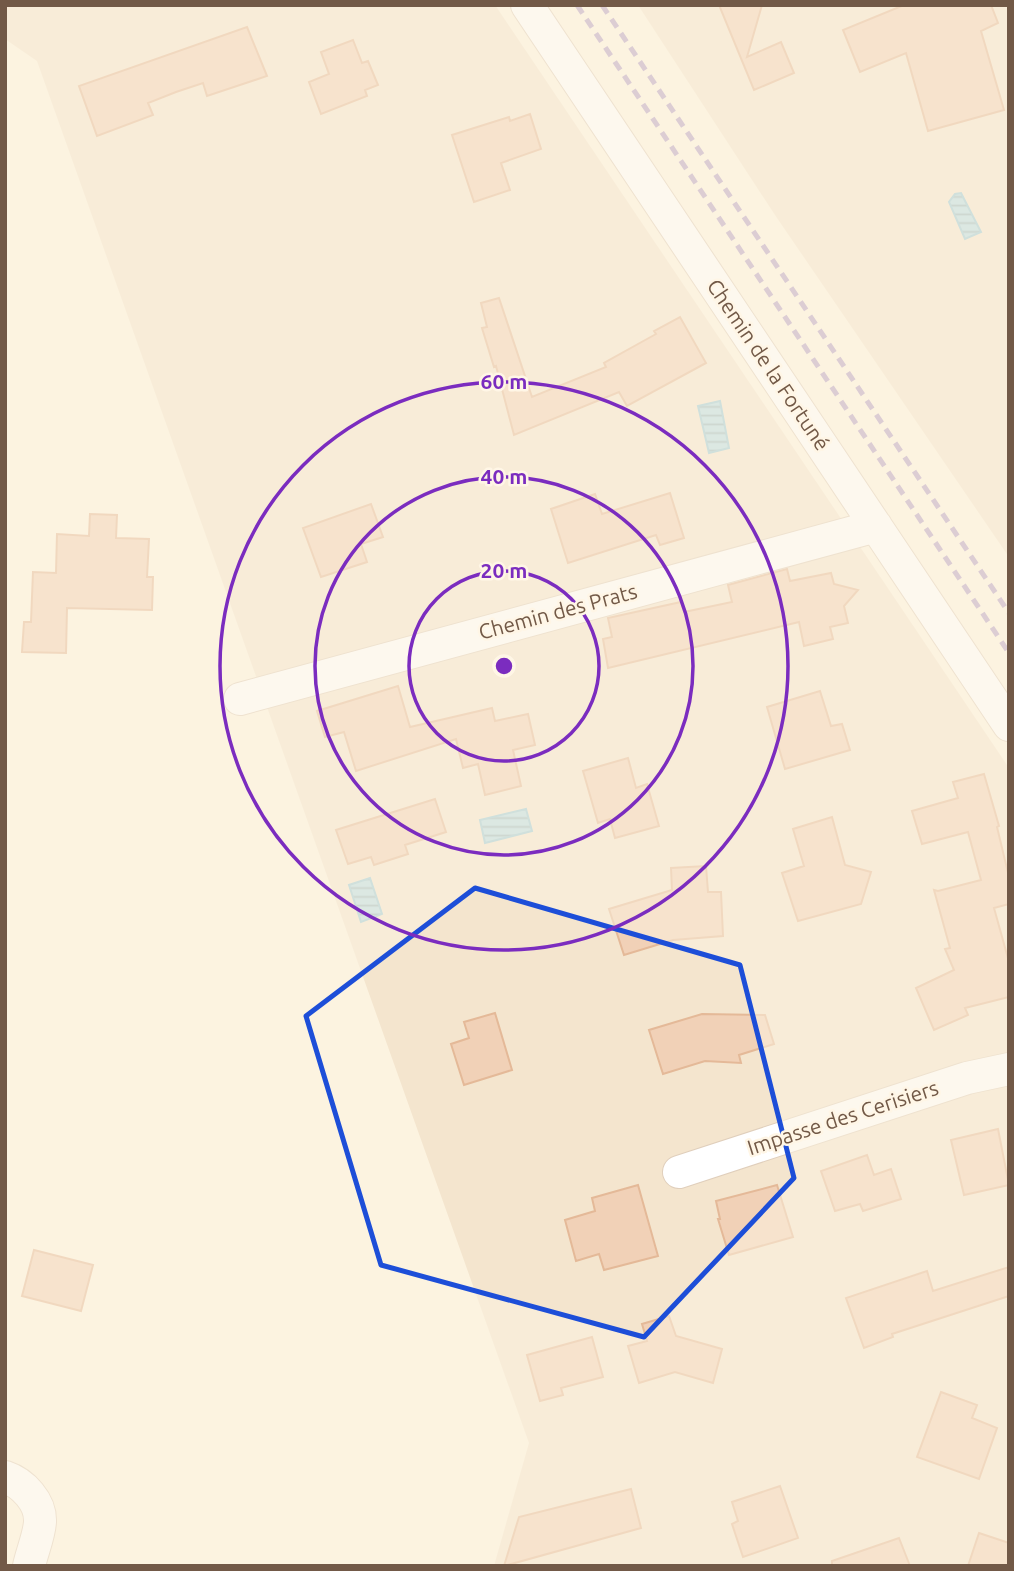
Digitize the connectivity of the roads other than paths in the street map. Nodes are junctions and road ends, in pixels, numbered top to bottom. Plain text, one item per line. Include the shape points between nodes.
1 (527, 5) edge
2 (876, 526) junction
3 (240, 699) dead end
4 (1009, 725) edge
5 (1009, 1069) edge
6 (679, 1172) dead end
7 (5, 1476) edge
8 (29, 1566) edge

1 - 2 street, Chemin de la Fortuné
2 - 3 street, Chemin des Prats
2 - 4 street, Chemin de la Fortuné
5 - 6 street, Impasse des Cerisiers via 967,1078
7 - 8 street via 23,1487 38,1509 40,1523

